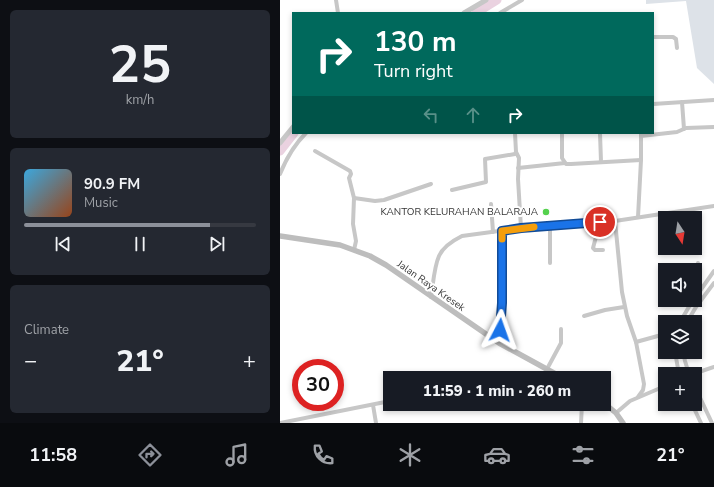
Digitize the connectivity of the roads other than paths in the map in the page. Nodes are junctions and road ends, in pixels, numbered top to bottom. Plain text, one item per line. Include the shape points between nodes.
1 (336, 0) edge
2 (486, 0) edge
3 (522, 0) edge
4 (338, 12) edge
5 (466, 12) edge
6 (502, 12) edge
7 (654, 37) edge
8 (677, 48) dead end
9 (714, 100) edge
10 (682, 102) junction
11 (654, 104) edge
12 (714, 126) edge
13 (292, 128) edge
14 (684, 129) junction
15 (654, 133) edge
16 (305, 134) edge
17 (514, 134) edge
18 (562, 134) edge
19 (600, 134) edge
20 (641, 134) edge
21 (280, 143) edge
22 (315, 151) dead end
23 (516, 152) junction
24 (641, 160) junction
25 (601, 162) junction
26 (565, 163) junction
27 (518, 168) junction
28 (280, 174) edge
29 (431, 184) dead end
30 (452, 190) dead end
31 (354, 198) junction
32 (491, 204) dead end
33 (714, 206) edge
34 (638, 217) junction
35 (615, 220) junction
36 (600, 222) junction
37 (550, 226) junction
38 (521, 228) junction
39 (502, 231) junction
40 (493, 232) junction
41 (280, 236) edge
42 (354, 250) junction
43 (603, 250) dead end
44 (550, 263) dead end
45 (714, 272) edge
46 (714, 283) edge
47 (702, 288) edge
48 (702, 296) edge
49 (431, 297) junction
50 (624, 307) junction
51 (584, 316) dead end
52 (561, 329) dead end
53 (658, 336) edge
54 (636, 342) junction
55 (499, 343) junction
56 (714, 367) edge
57 (547, 370) joint
58 (702, 371) edge
59 (658, 389) edge
60 (638, 397) junction
61 (383, 403) edge
62 (373, 405) junction
63 (611, 409) edge
64 (582, 411) edge
65 (701, 412) joint
66 (616, 414) junction
67 (280, 423) edge
68 (376, 423) edge
69 (581, 423) edge
70 (623, 423) edge
71 (701, 423) edge
72 (712, 423) edge

1 - 4 street
2 - 5 street
3 - 6 street
7 - 8 street via 673,36
9 - 10 street
10 - 11 street
10 - 14 street
12 - 14 street
13 - 21 street
14 - 15 street
16 - 28 street via 285,160
17 - 23 street
18 - 26 street via 562,158
19 - 25 street
20 - 24 street
22 - 31 street via 350,173
23 - 27 street via 519,158
23 - 30 street via 512,155 486,159 485,182
24 - 25 street
24 - 34 street
25 - 26 street
26 - 27 street
27 - 38 street
29 - 31 street via 384,200
31 - 42 street
32 - 40 street
33 - 34 street
34 - 35 street
35 - 36 street
35 - 50 street
36 - 37 street
36 - 43 street via 593,248
37 - 38 street
37 - 44 street
38 - 39 street
39 - 40 street
39 - 55 street
40 - 49 street via 462,236 443,250 438,257
41 - 42 main road, Jalan Raya Kresek via 340,245
42 - 49 main road, Jalan Raya Kresek via 370,256
45 - 47 street
46 - 48 street
49 - 55 main road, Jalan Raya Kresek
50 - 51 street
50 - 54 street
52 - 57 street via 561,343
53 - 54 street
54 - 60 street via 644,384
55 - 57 main road, Jalan Raya Kresek
56 - 58 street
59 - 60 street
60 - 66 street
61 - 62 street
62 - 67 street
62 - 68 street
63 - 66 main road
64 - 69 street
65 - 71 street
65 - 72 street
66 - 70 main road

